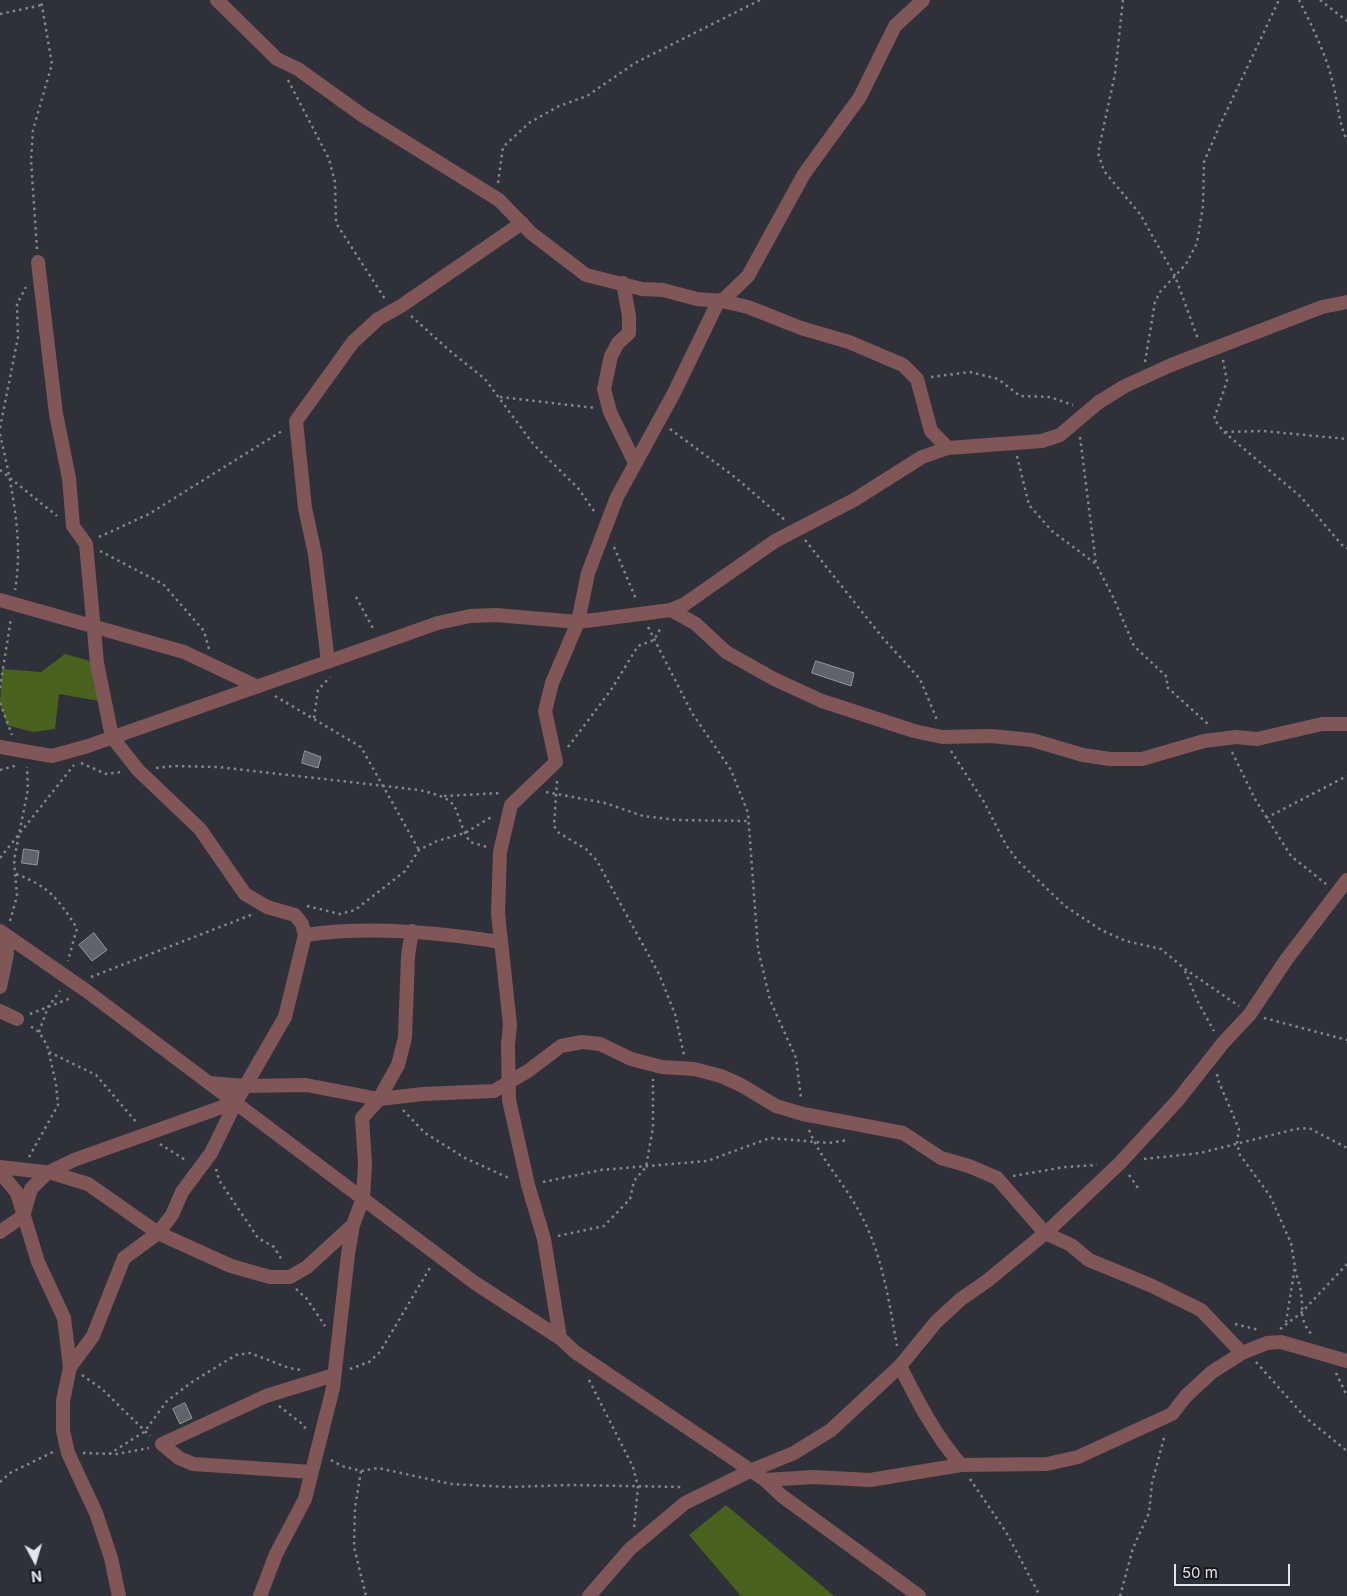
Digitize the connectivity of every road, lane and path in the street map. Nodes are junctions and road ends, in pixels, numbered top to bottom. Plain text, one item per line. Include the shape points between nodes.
1 (41, 0) edge
2 (217, 0) edge
3 (760, 0) edge
4 (923, 0) edge
5 (1123, 0) edge
6 (1280, 0) edge
7 (1299, 0) edge
8 (1320, 0) edge
9 (42, 5) junction
10 (0, 14) edge
11 (1347, 21) edge
12 (277, 59) junction
13 (1347, 141) edge
14 (499, 200) junction
15 (522, 223) junction
16 (38, 262) junction
17 (1175, 276) junction
18 (623, 283) junction
19 (721, 300) junction
20 (1347, 302) edge
21 (397, 308) junction
22 (1220, 346) junction
23 (1202, 353) junction
24 (1142, 378) junction
25 (917, 379) junction
26 (500, 396) junction
27 (1093, 406) junction
28 (610, 412) junction
29 (1079, 418) junction
30 (659, 420) junction
31 (296, 421) junction
32 (0, 428) edge
33 (1224, 432) junction
34 (0, 434) edge
35 (1347, 439) edge
36 (1014, 443) junction
37 (948, 448) junction
38 (635, 463) junction
39 (0, 470) edge
40 (10, 478) junction
41 (73, 526) junction
42 (606, 528) junction
43 (796, 529) junction
44 (86, 544) junction
45 (1347, 548) edge
46 (1096, 564) junction
47 (356, 597) dead end
48 (7, 602) edge
49 (669, 610) junction
50 (641, 612) junction
51 (578, 622) junction
52 (93, 625) junction
53 (654, 640) junction
54 (381, 642) junction
55 (328, 662) junction
56 (214, 665) junction
57 (332, 676) dead end
58 (256, 686) junction
59 (0, 688) edge
60 (0, 703) edge
61 (314, 718) junction
62 (1347, 724) edge
63 (112, 737) junction
64 (942, 737) junction
65 (1224, 739) junction
66 (0, 747) edge
67 (20, 750) junction
68 (52, 756) junction
69 (77, 762) junction
70 (556, 762) junction
71 (138, 770) junction
72 (1347, 776) edge
73 (382, 786) junction
74 (524, 791) junction
75 (558, 793) junction
76 (442, 796) junction
77 (1266, 818) junction
78 (749, 821) junction
79 (18, 832) junction
80 (419, 850) dead end
81 (500, 852) junction
82 (0, 858) edge
83 (16, 874) junction
84 (1347, 880) edge
85 (1336, 893) junction
86 (412, 931) junction
87 (3, 933) edge
88 (305, 935) junction
89 (501, 942) junction
90 (1185, 969) junction
91 (64, 975) junction
92 (0, 987) edge
93 (88, 992) junction
94 (48, 1007) junction
95 (0, 1011) edge
96 (1250, 1014) junction
97 (17, 1019) junction
98 (39, 1032) junction
99 (1347, 1040) edge
100 (49, 1052) junction
101 (1216, 1052) junction
102 (652, 1065) junction
103 (687, 1068) junction
104 (210, 1083) junction
105 (510, 1083) junction
106 (245, 1086) junction
107 (379, 1099) junction
108 (236, 1102) junction
109 (803, 1114) junction
110 (147, 1135) junction
111 (813, 1140) junction
112 (849, 1140) dead end
113 (1237, 1143) junction
114 (1347, 1148) edge
115 (1120, 1163) junction
116 (202, 1165) junction
117 (0, 1167) edge
118 (646, 1167) junction
119 (23, 1170) junction
120 (0, 1172) edge
121 (47, 1173) junction
122 (997, 1178) junction
123 (528, 1185) junction
124 (363, 1198) junction
125 (23, 1216) junction
126 (353, 1225) junction
127 (0, 1232) edge
128 (158, 1233) junction
129 (1045, 1233) junction
130 (544, 1239) junction
131 (438, 1254) junction
132 (1347, 1264) edge
133 (1295, 1267) junction
134 (290, 1277) junction
135 (1301, 1313) junction
136 (1286, 1322) junction
137 (1233, 1324) dead end
138 (560, 1338) junction
139 (1278, 1338) junction
140 (1314, 1338) dead end
141 (337, 1343) junction
142 (1242, 1353) junction
143 (1330, 1358) junction
144 (1347, 1361) edge
145 (900, 1366) junction
146 (70, 1367) junction
147 (307, 1371) dead end
148 (334, 1375) junction
149 (588, 1377) dead end
150 (266, 1396) junction
151 (1347, 1396) edge
152 (1172, 1414) junction
153 (144, 1432) junction
154 (162, 1444) junction
155 (319, 1446) junction
156 (1347, 1451) edge
157 (68, 1453) junction
158 (109, 1454) junction
159 (961, 1465) junction
160 (361, 1471) junction
161 (750, 1471) junction
162 (312, 1472) junction
163 (765, 1480) junction
164 (0, 1482) edge
165 (686, 1487) dead end
166 (638, 1488) junction
167 (630, 1549) junction
168 (119, 1596) edge
169 (260, 1596) edge
170 (366, 1596) edge
171 (588, 1596) edge
172 (918, 1596) edge
173 (1040, 1596) edge
174 (1120, 1596) edge

1 - 9 path
2 - 12 street
3 - 14 path via 635,63 587,96 559,106 529,123 503,147 498,177
4 - 19 street via 895,26 860,97 804,174 748,276
5 - 17 path via 1115,74 1098,153 1104,171 1140,214
6 - 17 path via 1204,162 1204,206 1197,243
7 - 13 path via 1332,76 1339,124
8 - 11 path
9 - 10 path
9 - 16 path via 52,64 32,130
12 - 14 street via 298,69 362,114
12 - 21 path via 329,159 335,182 336,223
14 - 15 street
15 - 18 street via 579,272
15 - 21 street
16 - 32 path via 17,304 18,337
16 - 41 street
17 - 23 path
17 - 24 path via 1155,302
18 - 19 street via 697,299
18 - 28 street via 630,333 618,343 611,356 604,390
19 - 25 street via 888,357 903,365
19 - 30 street
20 - 22 street via 1322,307
21 - 26 path via 486,379
21 - 31 street via 378,319 353,342
22 - 23 street
22 - 33 path via 1227,381 1214,419
23 - 24 street
24 - 27 street
25 - 27 path via 970,372 998,379 1020,396 1050,397 1081,408
25 - 37 street via 931,430
26 - 28 path
26 - 42 path via 534,445 578,488
27 - 29 street
28 - 38 street
29 - 36 street via 1060,435 1042,441
29 - 46 path
30 - 38 street
30 - 43 path via 736,478
31 - 44 path via 149,514
31 - 55 street via 307,523 315,554
33 - 35 path via 1263,431
33 - 45 path via 1301,497
34 - 40 path
36 - 37 street
36 - 46 path via 1029,506 1052,532
37 - 43 street via 922,457 854,500
38 - 42 street via 617,497
39 - 40 path
40 - 41 path via 45,508
40 - 48 path via 19,566
41 - 44 street
42 - 50 path
42 - 51 street via 588,573
43 - 49 street via 741,563 685,604
43 - 64 path via 882,637 920,679
44 - 52 street
44 - 56 path via 163,584 204,631
46 - 65 path via 1134,646 1166,677 1167,687
47 - 54 path
48 - 52 street
48 - 59 path
49 - 50 street
49 - 53 path
49 - 64 street via 696,624 726,652 774,679 822,701
50 - 51 street
50 - 53 path
51 - 54 street via 470,616
51 - 70 street via 552,683 546,711
52 - 56 street via 184,652
52 - 63 street
53 - 70 path via 638,646 611,690
53 - 78 path via 692,713 731,770
54 - 55 street
55 - 58 street
56 - 58 street
57 - 61 path via 318,690
58 - 61 path
58 - 63 street
60 - 67 path
61 - 73 path via 361,747
62 - 65 street via 1322,724 1257,739
63 - 68 street
63 - 71 street
64 - 65 street via 991,736 1032,740 1083,755 1110,759 1142,759 1204,741
64 - 90 path via 984,802 1006,845 1031,874 1065,906 1101,930 1126,941 1161,949
65 - 77 path
66 - 67 street
67 - 68 street
67 - 79 path via 26,763 28,789
68 - 69 path
69 - 71 path via 106,774
69 - 79 path
70 - 74 street
70 - 75 path
71 - 73 path via 173,766 220,768
71 - 88 street via 200,829 245,894 267,907 295,915
72 - 77 path
73 - 76 path
73 - 80 path
74 - 75 path
74 - 76 path
74 - 81 street via 511,805
75 - 78 path via 606,803 643,816
75 - 103 path via 554,826 597,861 659,974 675,1014
76 - 81 path via 455,805 470,842
77 - 85 path via 1291,856
78 - 109 path via 758,948 770,1000 796,1058
79 - 82 path
79 - 83 path via 14,860
81 - 89 street via 498,913
83 - 87 path via 17,896
83 - 91 path via 40,884 61,904 76,928
84 - 85 street
85 - 96 street
86 - 88 street via 378,929
86 - 89 street
86 - 107 street via 405,1038 398,1065
87 - 91 street
87 - 92 street via 7,954
88 - 106 street via 285,1017
89 - 105 street via 510,1025
90 - 96 path
90 - 101 path via 1215,1034
91 - 93 street
91 - 94 path via 60,990
93 - 94 path
93 - 104 street
94 - 97 path
94 - 98 path
95 - 97 street
96 - 99 path
96 - 101 street
97 - 98 path
98 - 100 path
100 - 110 path via 96,1075
100 - 119 path via 58,1105
101 - 113 path via 1218,1080 1239,1129
101 - 115 street via 1178,1100
102 - 103 street
102 - 105 street via 600,1044 570,1043
102 - 118 path via 652,1128
103 - 109 street via 721,1076 776,1106
104 - 106 street
104 - 108 street
105 - 107 street via 494,1091
105 - 123 street via 509,1100
106 - 107 street via 306,1085
106 - 108 street
107 - 123 path via 405,1111 425,1133 465,1158
107 - 124 street via 362,1118
108 - 110 street
108 - 116 street via 211,1154
108 - 124 street
109 - 111 path
109 - 122 street via 903,1133 941,1158
110 - 116 path via 176,1156
110 - 121 street via 74,1160
111 - 112 path via 828,1143
111 - 118 path via 770,1138 707,1161
111 - 145 path via 854,1202 878,1252
113 - 114 path via 1309,1128
113 - 115 path via 1200,1153
113 - 133 path via 1246,1166 1270,1196 1280,1215 1291,1243
115 - 122 path via 1065,1167
115 - 129 street
116 - 128 street via 182,1192 172,1216
116 - 134 path via 215,1168 219,1180 258,1238 274,1247
117 - 119 street
118 - 123 path via 601,1170
118 - 130 path via 634,1181 630,1199 604,1226
119 - 121 street
120 - 125 street via 17,1193
121 - 125 street via 31,1189
121 - 128 street via 88,1184
122 - 129 street
123 - 130 street
124 - 126 street
124 - 131 street
125 - 127 street
125 - 146 street via 38,1262 64,1318
126 - 134 street via 308,1266
126 - 141 street
128 - 134 street via 231,1266 270,1277
128 - 146 street via 124,1258 93,1336
129 - 142 street via 1071,1245 1089,1260 1201,1310
129 - 145 street via 961,1299 936,1322
130 - 138 street
131 - 138 street via 474,1283
131 - 148 path via 380,1352 369,1362
132 - 135 path
133 - 135 path
133 - 136 path
134 - 141 path via 291,1284 307,1299
135 - 136 path
135 - 140 path via 1303,1324
136 - 139 path
137 - 139 path
138 - 161 street via 574,1352
139 - 142 street
139 - 143 street
141 - 148 street
142 - 152 street via 1212,1372
142 - 156 path via 1262,1367 1305,1417
143 - 144 street
143 - 151 path
145 - 159 street via 944,1446
145 - 161 street via 831,1430 794,1453
146 - 153 path via 102,1388
146 - 157 street via 63,1401 63,1431
147 - 153 path via 289,1368 250,1353 236,1356 192,1382 168,1401
148 - 150 street
148 - 155 street
149 - 166 path via 633,1467
150 - 154 street
150 - 155 path via 301,1423
152 - 159 street via 1086,1454 1062,1461
152 - 174 path via 1152,1483 1150,1512 1133,1548
153 - 154 path
153 - 158 path
154 - 158 path via 137,1452
154 - 162 street via 179,1458 193,1464
155 - 160 path via 342,1466
155 - 162 street
157 - 158 path
157 - 164 path via 53,1452 10,1473
157 - 168 street via 96,1513
159 - 163 street via 870,1480 813,1477
159 - 173 path via 1006,1532
160 - 166 path via 378,1468 450,1484
160 - 170 path via 355,1508 354,1547
161 - 163 street
161 - 167 street via 685,1503
162 - 169 street via 305,1499 276,1554
163 - 172 street
165 - 166 path
166 - 167 path
167 - 171 street

